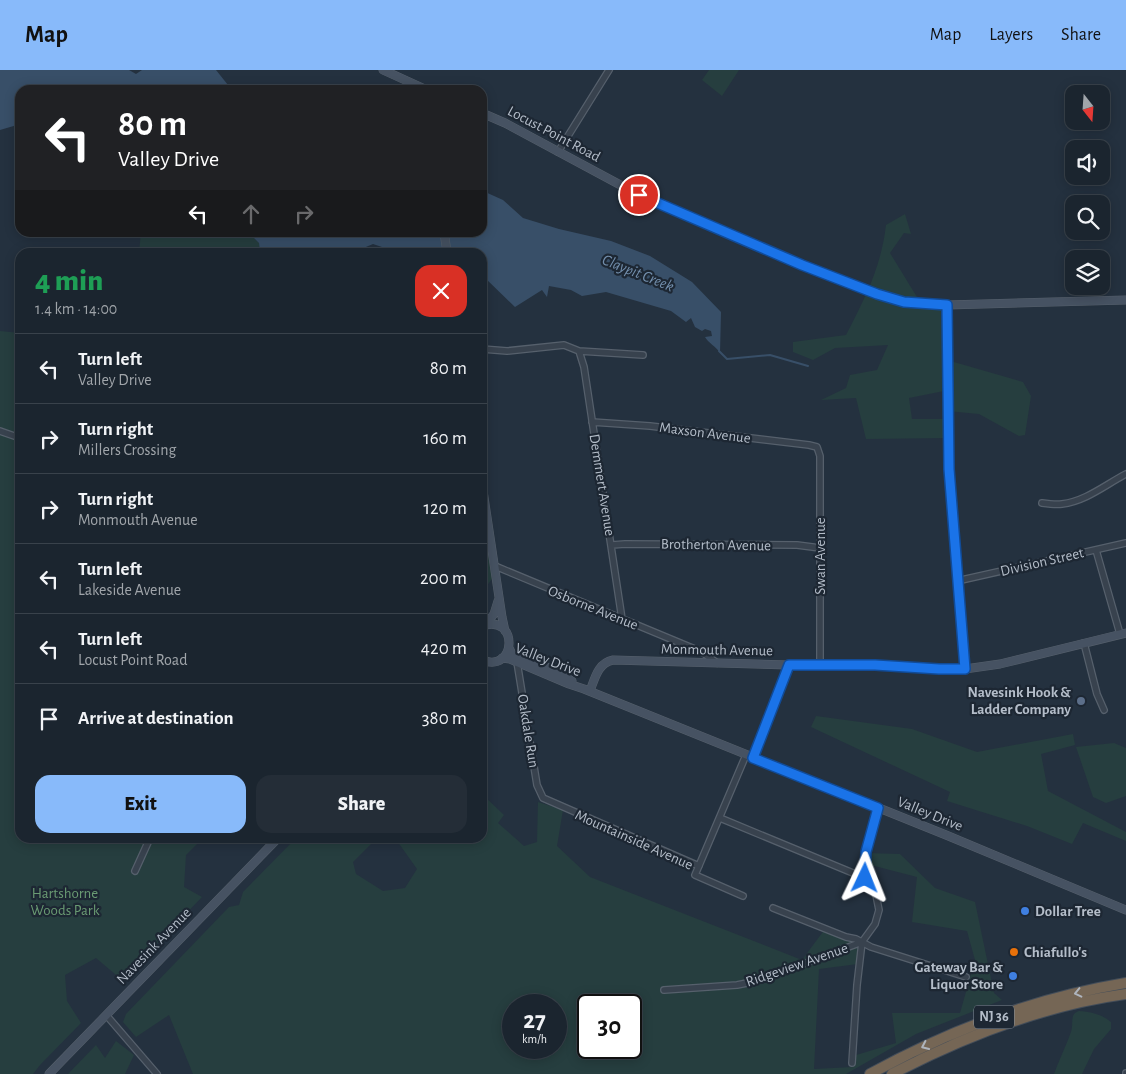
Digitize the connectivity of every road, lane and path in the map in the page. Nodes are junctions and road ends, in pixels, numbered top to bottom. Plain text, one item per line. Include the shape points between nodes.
1 (383, 70) edge
2 (609, 70) edge
3 (416, 85) edge
4 (487, 115) edge
5 (558, 152) junction
6 (1126, 300) edge
7 (947, 305) junction
8 (487, 349) edge
9 (579, 351) junction
10 (643, 355) dead end
11 (592, 422) junction
12 (0, 431) edge
13 (15, 436) edge
14 (817, 448) joint
15 (1126, 474) edge
16 (1042, 503) dead end
17 (487, 516) edge
18 (1126, 543) edge
19 (612, 545) junction
20 (820, 548) junction
21 (1096, 550) junction
22 (495, 566) junction
23 (958, 581) junction
24 (499, 589) junction
25 (622, 619) junction
26 (487, 622) edge
27 (487, 625) edge
28 (505, 631) junction
29 (1123, 633) edge
30 (1084, 643) junction
31 (509, 648) junction
32 (502, 658) junction
33 (487, 661) edge
34 (517, 662) junction
35 (717, 662) junction
36 (789, 665) junction
37 (820, 665) junction
38 (965, 669) junction
39 (587, 690) junction
40 (1104, 710) dead end
41 (750, 756) junction
42 (543, 798) joint
43 (878, 808) junction
44 (720, 818) junction
45 (148, 843) edge
46 (273, 843) edge
47 (699, 866) junction
48 (135, 871) dead end
49 (865, 878) junction
50 (743, 896) dead end
51 (773, 908) dead end
52 (1126, 910) edge
53 (862, 942) junction
54 (966, 977) dead end
55 (1126, 983) edge
56 (664, 990) dead end
57 (1126, 994) edge
58 (107, 1016) junction
59 (852, 1063) dead end
60 (49, 1074) edge
61 (157, 1074) edge
62 (870, 1074) edge
63 (892, 1074) edge

1 - 3 street
2 - 5 street
4 - 5 street, Locust Point Road
5 - 7 street, Locust Point Road via 639,195 855,286 898,301
6 - 7 street, Locust Point Road
7 - 23 street via 948,439
8 - 9 street via 507,351 564,345
9 - 10 street
9 - 11 street, Demmert Avenue
11 - 14 street, Maxson Avenue via 660,427
11 - 19 street, Demmert Avenue
12 - 13 street
14 - 20 street, Swan Avenue via 820,456
15 - 16 street via 1077,500 1061,505
17 - 22 street
18 - 21 street, Division Street
19 - 20 street, Brotherton Avenue via 797,545
19 - 25 street, Demmert Avenue
20 - 37 street, Swan Avenue
21 - 23 street, Division Street
21 - 29 street
22 - 24 street
22 - 25 street, Osborne Avenue
23 - 38 street
24 - 26 street via 494,614
24 - 28 street
25 - 35 street, Osborne Avenue via 702,652
27 - 28 street via 494,624
28 - 31 street
29 - 30 street, Monmouth Avenue
30 - 38 street, Monmouth Avenue via 1000,664
30 - 40 street
31 - 32 street
31 - 39 street, Valley Drive via 516,657 543,665
32 - 33 street
32 - 34 street, Valley Drive
34 - 39 street, Valley Drive
34 - 42 street, Oakdale Run via 537,785
35 - 36 street, Monmouth Avenue
35 - 39 street, Monmouth Avenue via 610,661 603,664
36 - 37 street, Monmouth Avenue
36 - 41 street
37 - 38 street, Monmouth Avenue
39 - 41 street, Valley Drive
41 - 43 street, Valley Drive
41 - 44 street
42 - 47 street, Mountainside Avenue
43 - 49 street via 866,852
43 - 52 street, Valley Drive
44 - 47 street
44 - 49 street
45 - 48 street
46 - 58 street, Navesink Avenue
47 - 50 street, Mountainside Avenue via 695,875
49 - 53 street, Ridgeview Avenue via 876,895 879,910 875,924
51 - 53 street
53 - 54 street
53 - 56 street, Ridgeview Avenue via 757,981
53 - 59 street
55 -> 62 highway, NJ 36 via 1056,998 992,1017
57 - 63 highway, NJ 36 via 1062,1007 999,1026
58 - 60 street, Navesink Avenue
58 - 61 street

